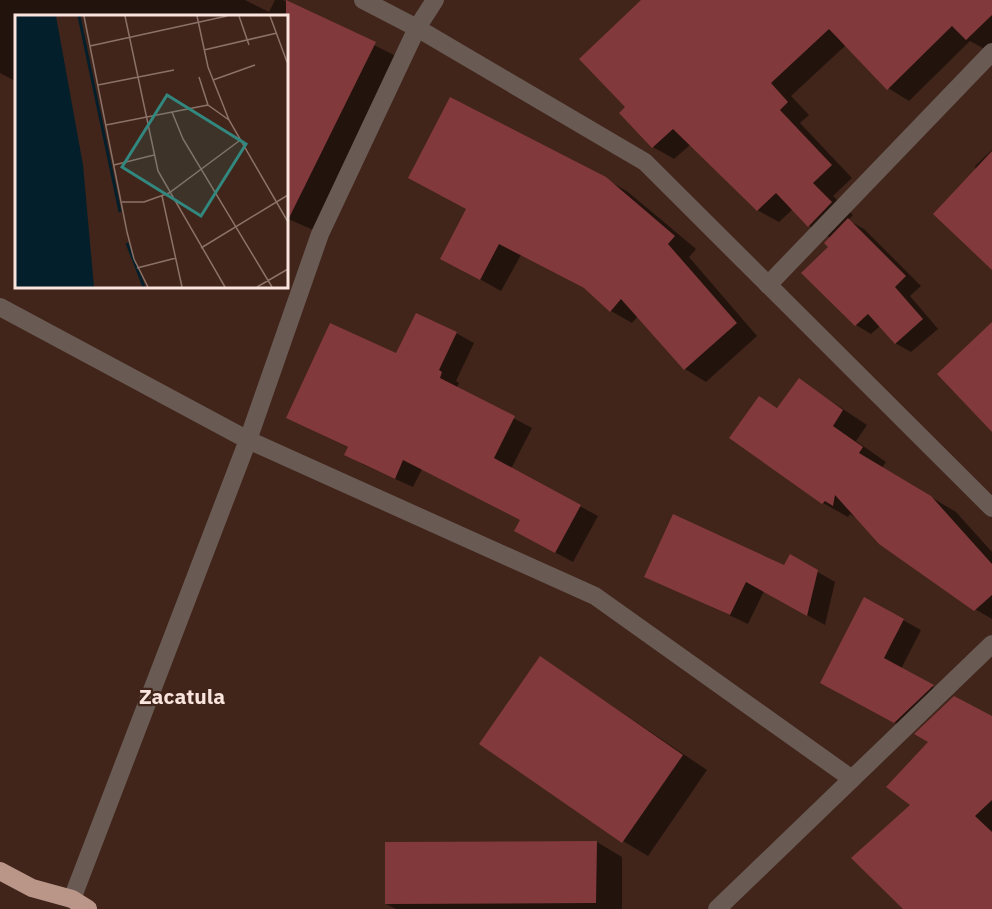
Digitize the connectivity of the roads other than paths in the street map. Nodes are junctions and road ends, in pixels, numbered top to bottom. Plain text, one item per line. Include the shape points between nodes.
1 (363, 0) edge
2 (435, 0) edge
3 (417, 28) junction
4 (992, 52) edge
5 (768, 285) junction
6 (0, 307) edge
7 (248, 440) junction
8 (992, 508) edge
9 (992, 644) edge
10 (852, 779) junction
11 (0, 871) edge
12 (72, 899) junction
13 (88, 909) edge
14 (717, 909) edge

1 - 3 street
2 - 3 street
3 - 5 street via 645,162
3 - 7 street via 320,234
4 - 5 street
5 - 8 street
6 - 7 street
7 - 10 street via 595,596
7 - 12 street
9 - 10 street
10 - 14 street
11 - 12 highway via 32,888
12 - 13 highway

